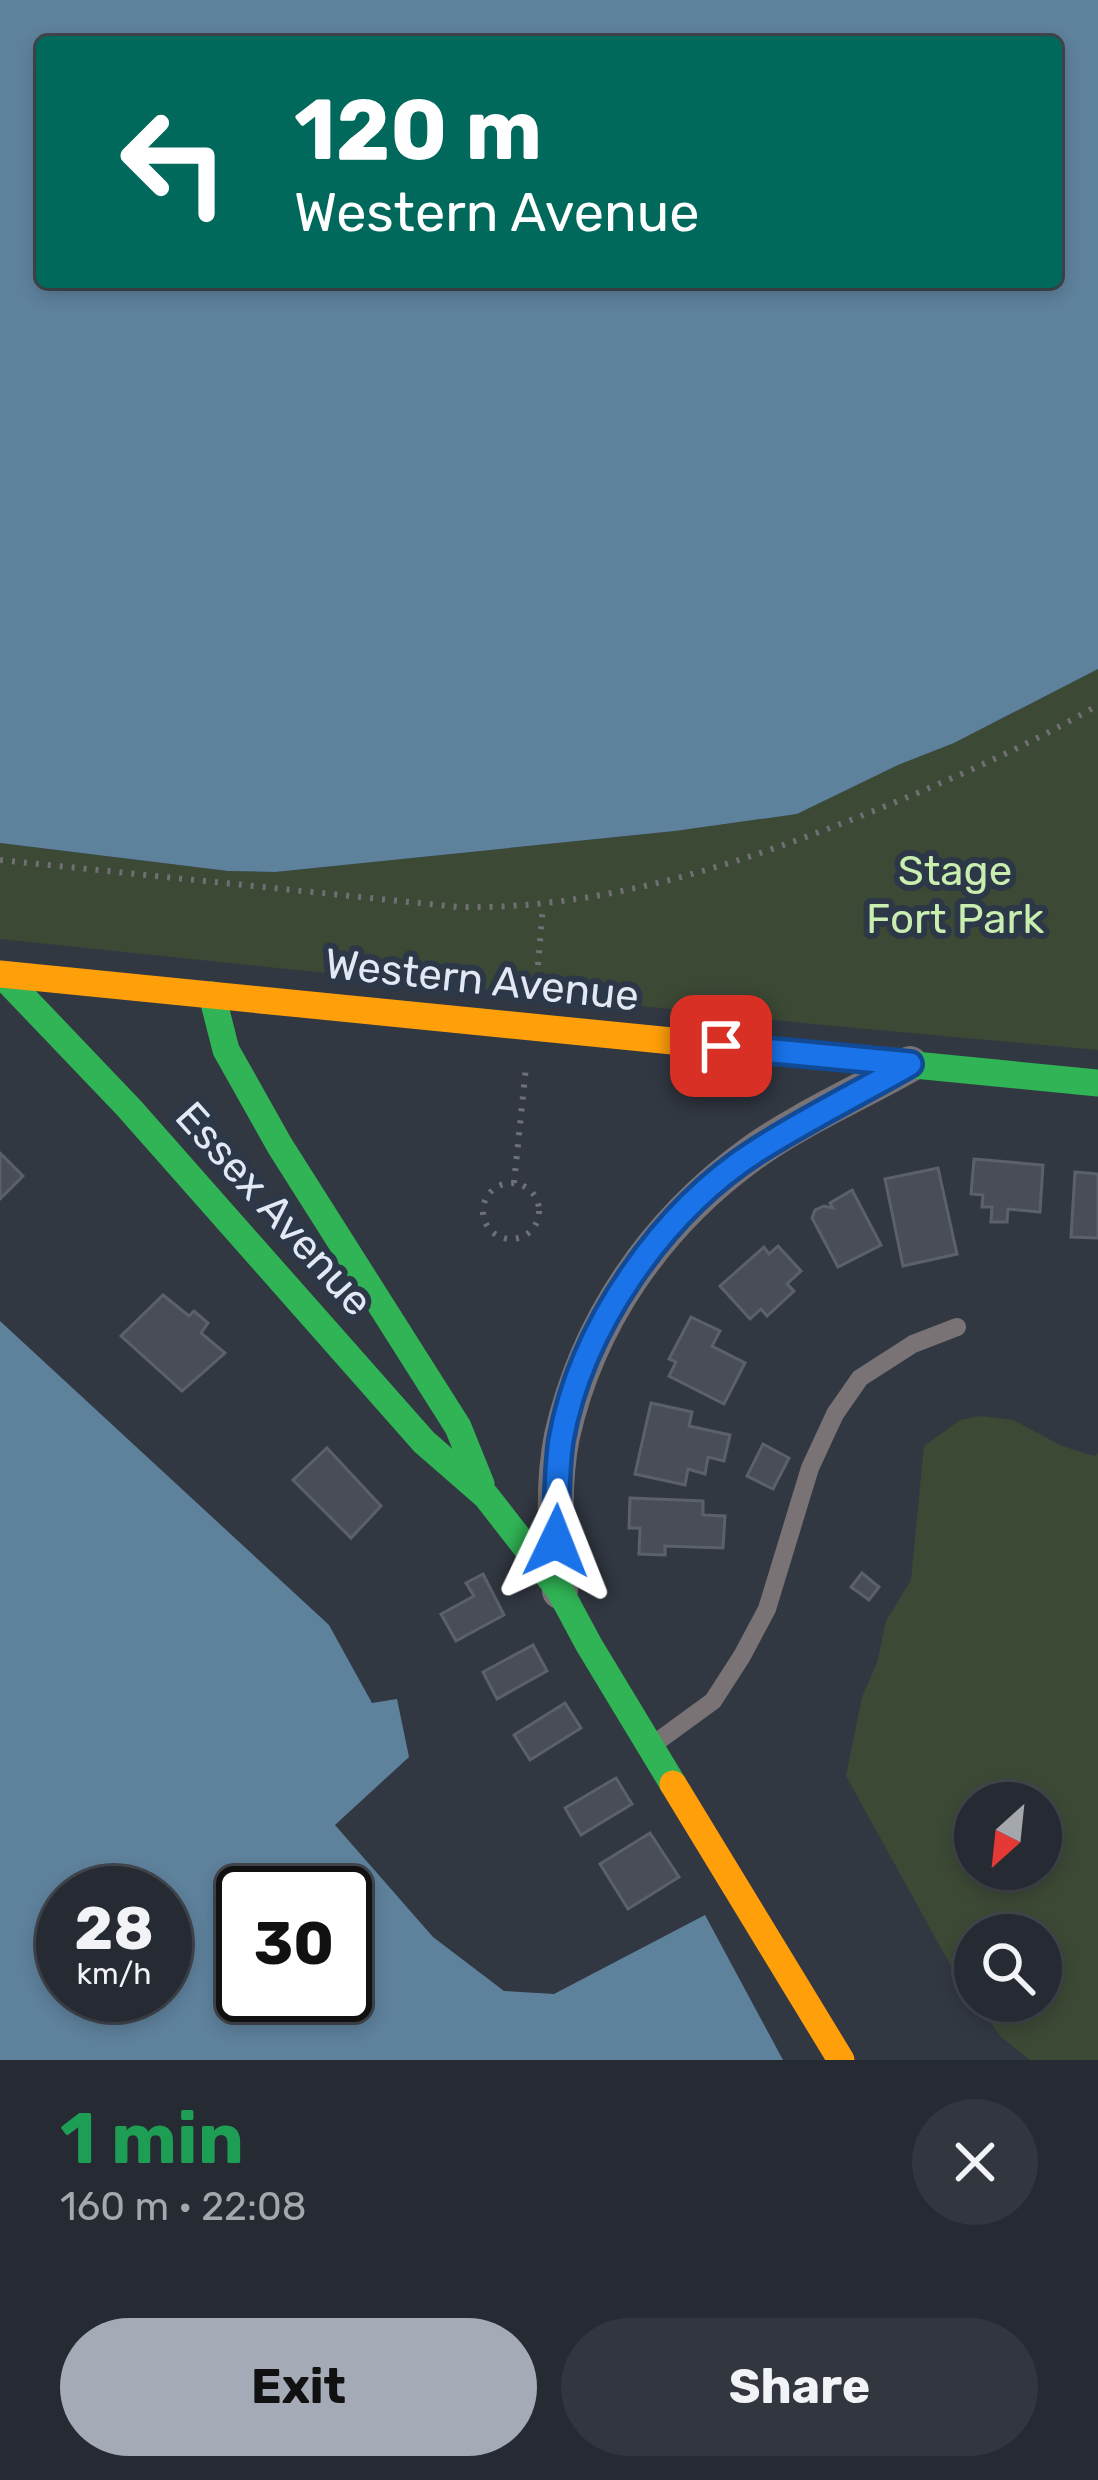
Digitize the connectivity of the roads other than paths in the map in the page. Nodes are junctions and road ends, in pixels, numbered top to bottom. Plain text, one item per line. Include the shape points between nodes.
1 (1, 975) edge
2 (212, 995) junction
3 (910, 1064) junction
4 (1098, 1084) edge
5 (957, 1327) dead end
6 (486, 1496) junction
7 (560, 1591) junction
8 (651, 1747) junction
9 (841, 2060) edge

1 - 2 street, Western Avenue
1 - 6 street, Essex Avenue via 424,1442
2 - 3 street, Western Avenue
2 - 6 street, Essex Avenue via 226,1050 458,1426
3 - 4 street, Western Avenue
3 - 7 street via 754,1152 682,1212 621,1291 586,1359 561,1440
5 - 8 lane via 860,1378 810,1468 766,1609 742,1656 713,1701
6 - 7 street, Essex Avenue
7 - 8 street, Essex Avenue
8 - 9 street, Essex Avenue

